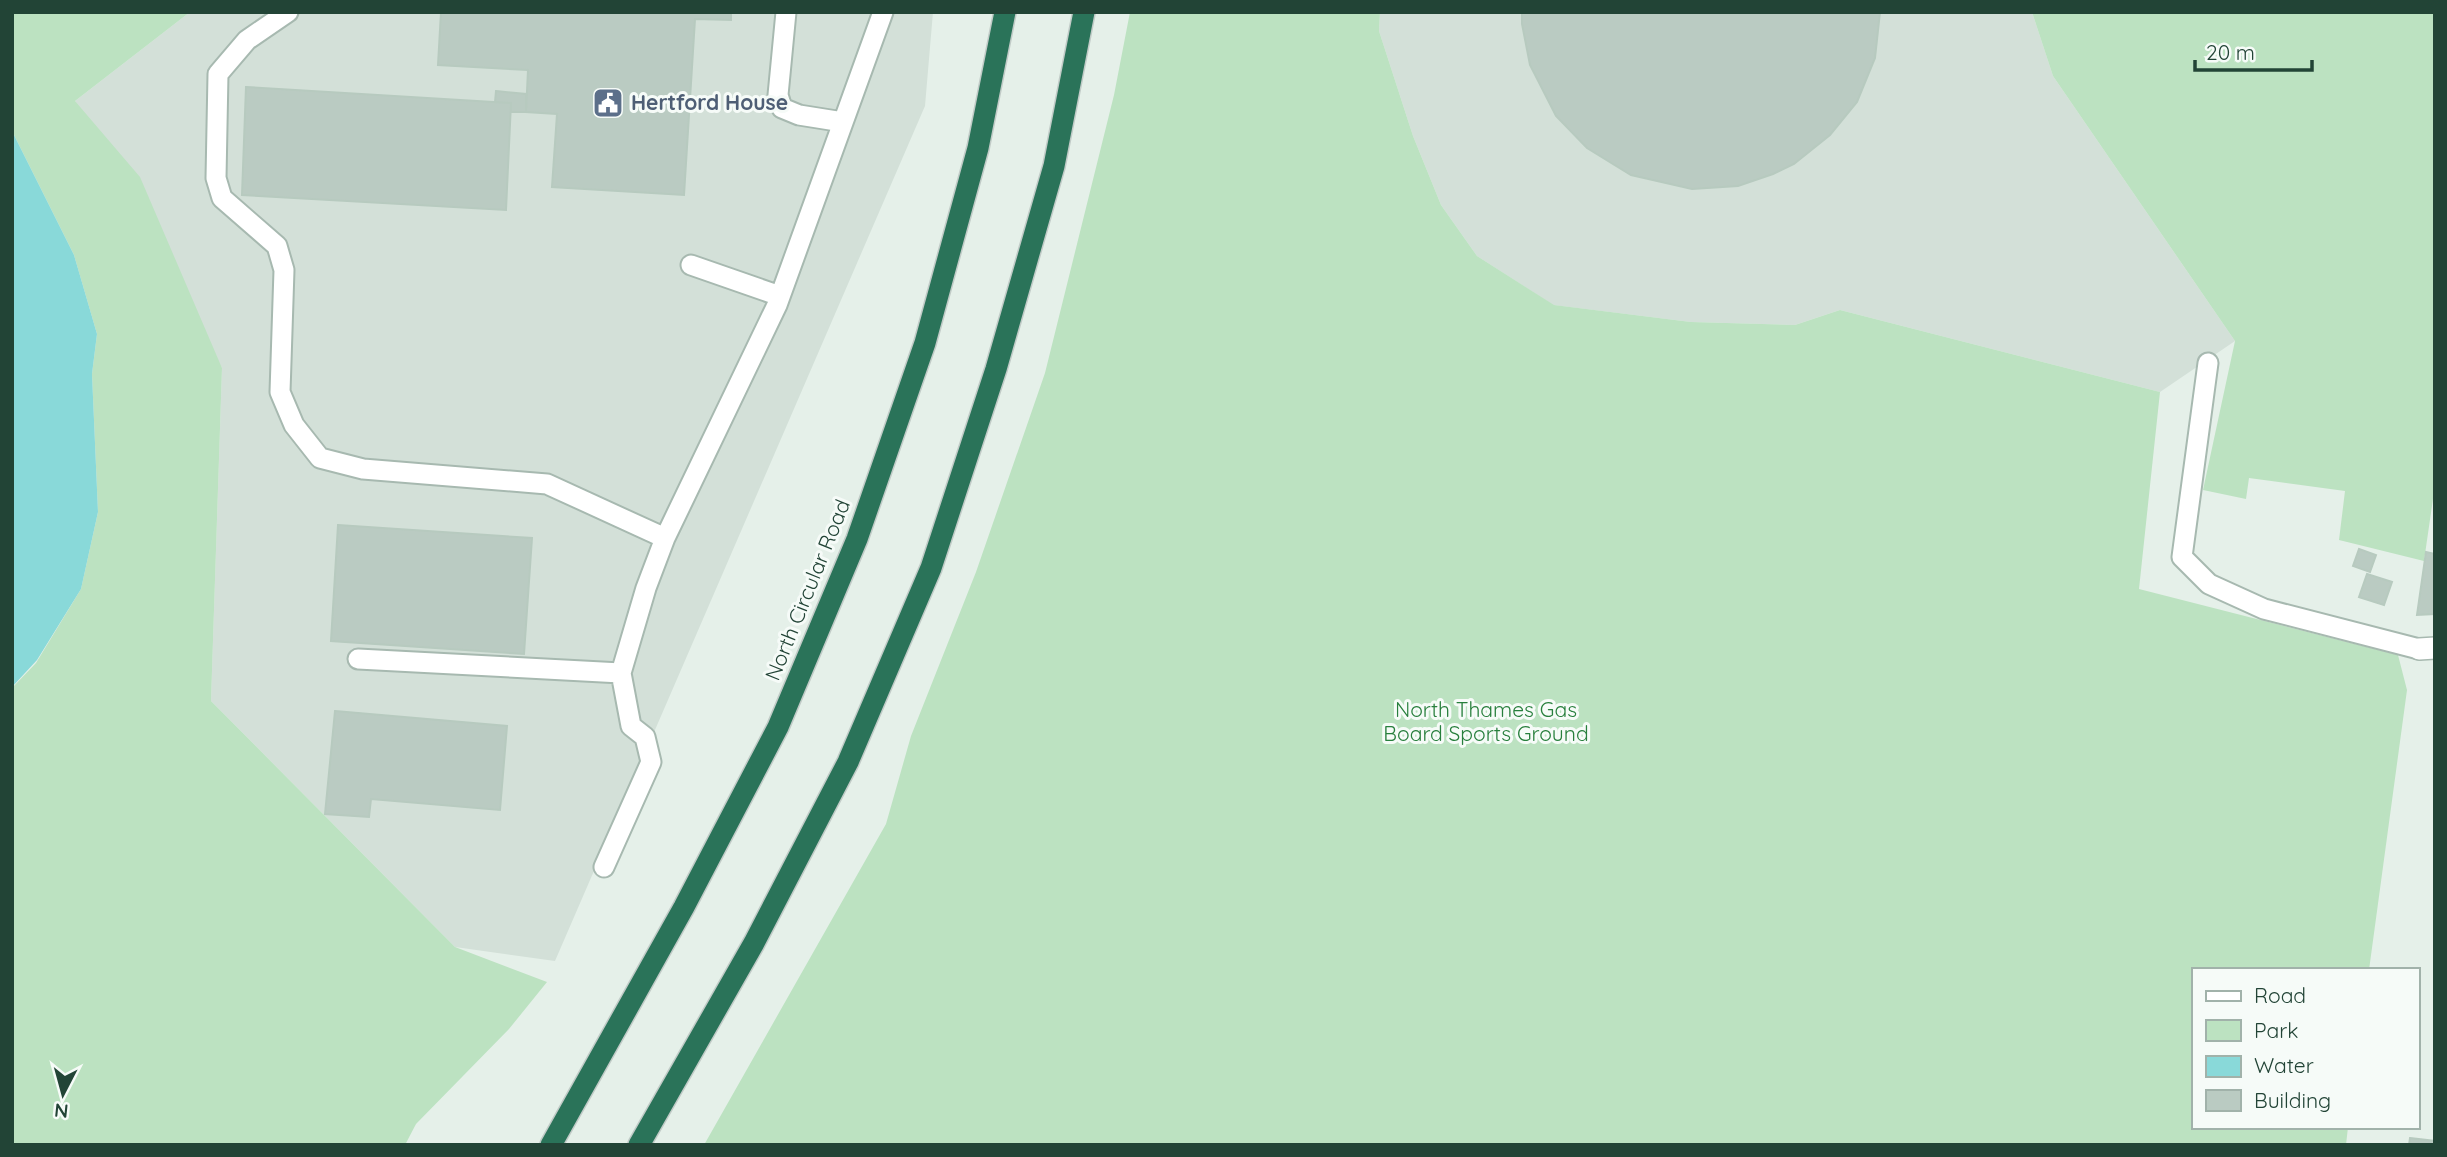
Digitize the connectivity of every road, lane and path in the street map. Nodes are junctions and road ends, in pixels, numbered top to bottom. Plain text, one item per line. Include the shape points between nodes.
1 (288, 12) edge
2 (786, 12) edge
3 (883, 12) edge
4 (1004, 12) edge
5 (1084, 12) edge
6 (843, 122) junction
7 (691, 265) dead end
8 (780, 296) junction
9 (2208, 363) dead end
10 (665, 538) junction
11 (2427, 649) edge
12 (358, 659) dead end
13 (621, 673) junction
14 (604, 867) dead end
15 (551, 1145) edge
16 (639, 1145) edge

1 - 10 lane via 247,40 219,75 216,178 222,198 277,246 284,270 280,392 294,425 320,458 363,469 547,484
2 - 6 lane via 778,95 782,108
3 - 6 lane
4 - 15 highway, North Circular Road via 978,148 925,343 857,539 794,691 684,907
5 - 16 highway via 1054,166 996,369 931,568 848,762 754,943
6 - 8 lane
7 - 8 lane
8 - 10 lane
9 - 11 lane via 2182,557 2209,584 2264,608
10 - 13 lane
12 - 13 lane
13 - 14 lane via 631,726 645,737 650,762

